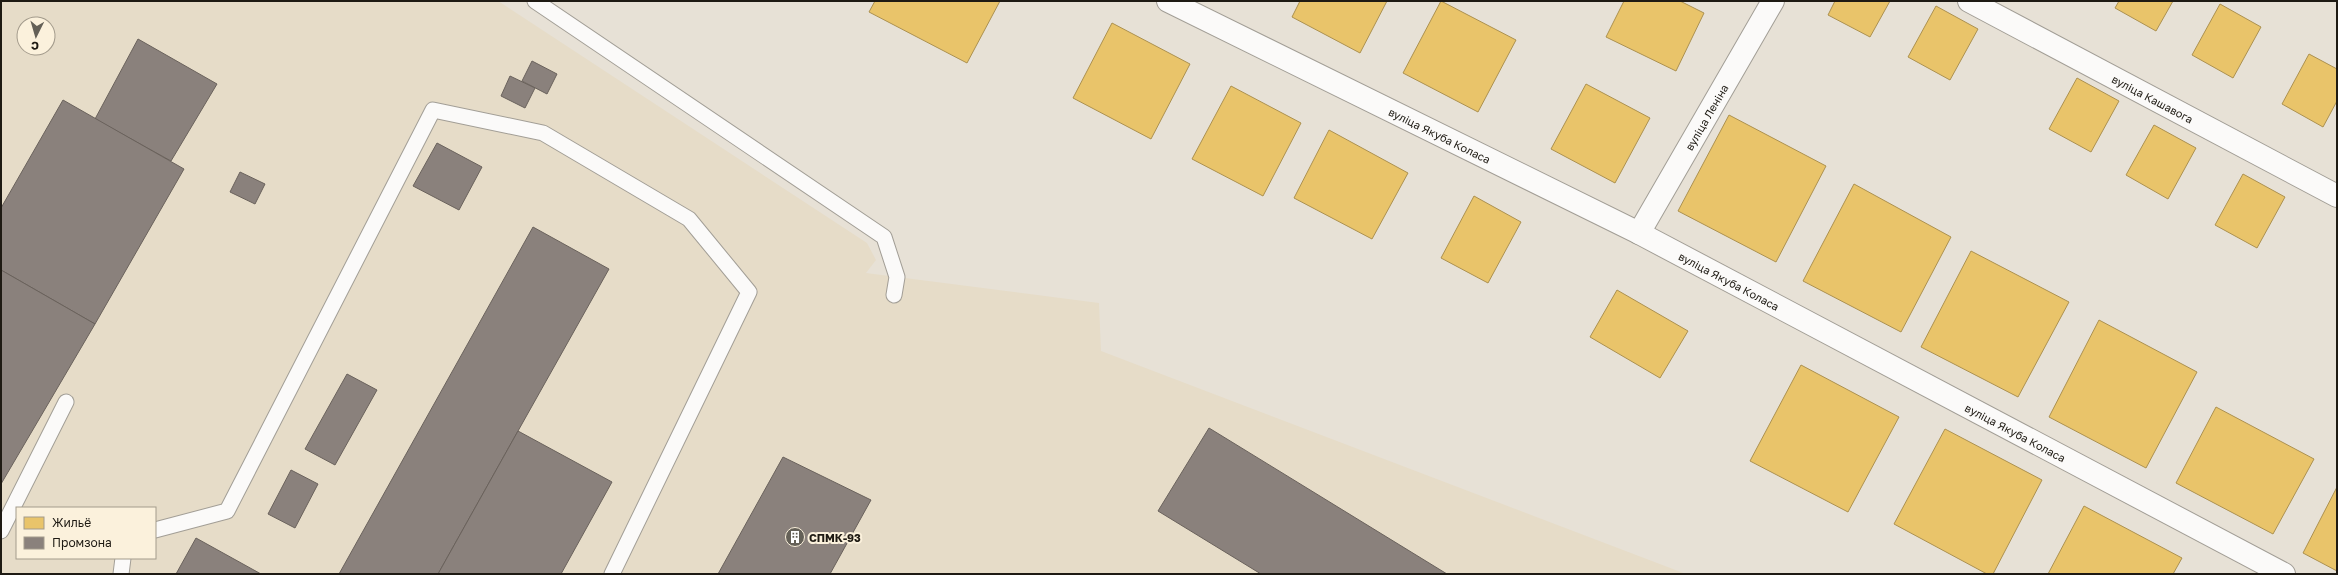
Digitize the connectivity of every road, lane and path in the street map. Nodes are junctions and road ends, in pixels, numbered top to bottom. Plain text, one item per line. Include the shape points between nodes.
1 (535, 1) edge
2 (1168, 1) edge
3 (1773, 1) edge
4 (1969, 1) edge
5 (2337, 196) edge
6 (1640, 233) junction
7 (894, 295) dead end
8 (66, 402) dead end
9 (156, 530) edge
10 (1, 531) edge
11 (123, 559) edge
12 (121, 574) edge
13 (612, 574) edge
14 (2284, 574) edge

1 - 7 lane via 884,237 897,277
2 - 6 street, вуліца Якуба Коласа
3 - 6 street, вуліца Леніна
4 - 5 street, вуліца Кашавога
6 - 14 street, вуліца Якуба Коласа
8 - 10 lane
9 - 13 lane via 227,511 433,110 543,133 689,219 749,292
11 - 12 lane

